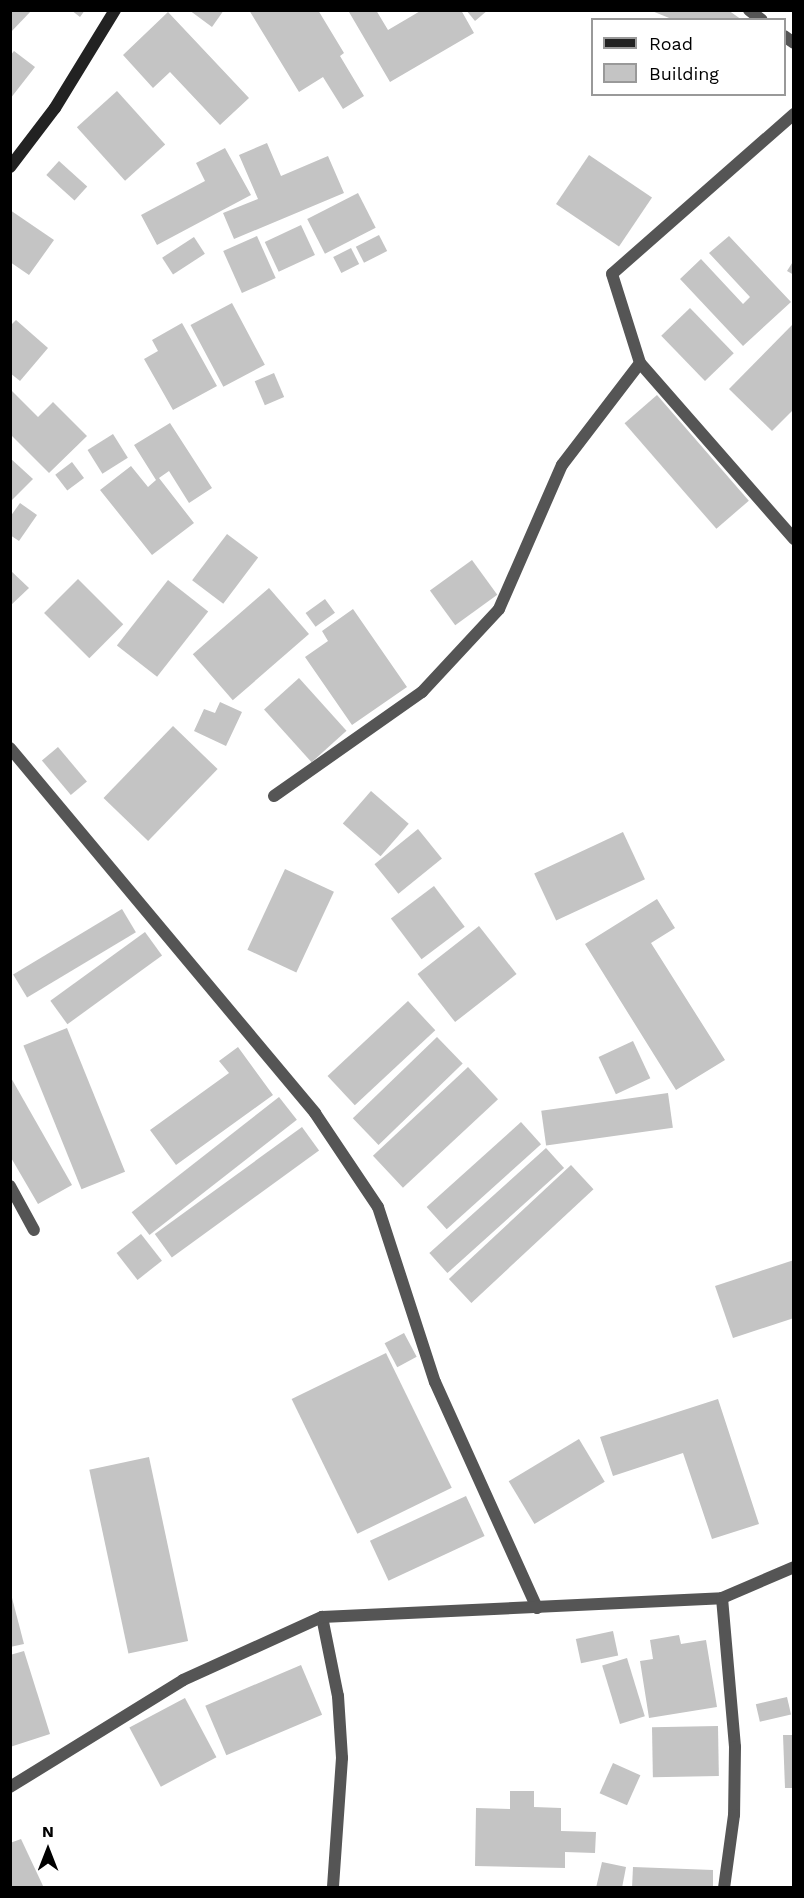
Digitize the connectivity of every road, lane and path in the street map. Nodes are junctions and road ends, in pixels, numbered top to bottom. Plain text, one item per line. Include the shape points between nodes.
1 (115, 10) edge
2 (794, 114) edge
3 (10, 167) edge
4 (640, 363) junction
5 (794, 539) edge
6 (10, 748) edge
7 (274, 796) dead end
8 (10, 1186) edge
9 (34, 1230) dead end
10 (794, 1567) edge
11 (722, 1598) junction
12 (537, 1608) junction
13 (322, 1617) junction
14 (10, 1787) edge
15 (333, 1887) edge
16 (724, 1887) edge

1 - 3 street via 55,108
2 - 4 street via 612,274
4 - 5 street
4 - 7 street via 562,465 499,609 422,692
6 - 12 street via 280,1069 315,1113 378,1207 435,1383
8 - 9 street
10 - 11 street
11 - 12 street
11 - 16 street via 735,1747 734,1815
12 - 13 street
13 - 14 street via 183,1680
13 - 15 street via 338,1696 342,1758

